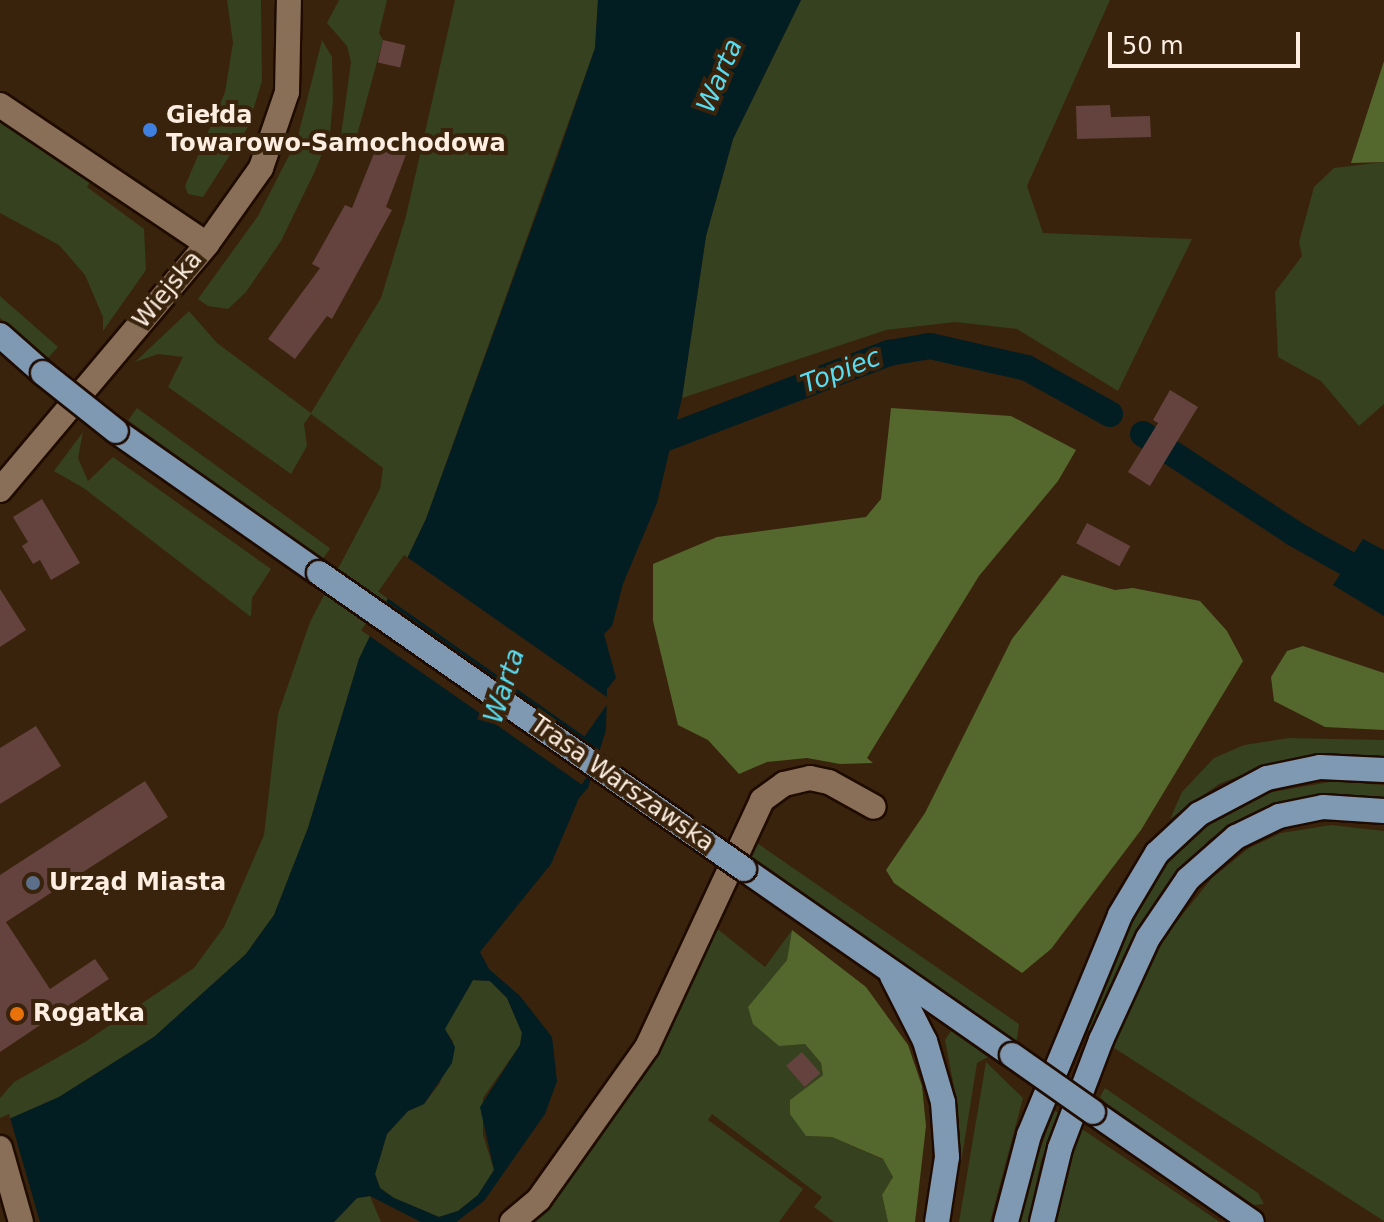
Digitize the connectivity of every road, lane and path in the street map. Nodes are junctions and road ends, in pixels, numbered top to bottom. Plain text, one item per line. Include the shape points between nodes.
1 (289, 0) edge
2 (0, 105) edge
3 (207, 244) junction
4 (0, 335) edge
5 (0, 490) edge
6 (1384, 770) edge
7 (874, 807) dead end
8 (1384, 811) edge
9 (886, 967) junction
10 (0, 1148) edge
11 (21, 1222) edge
12 (512, 1222) edge
13 (937, 1222) edge
14 (1006, 1222) edge
15 (1042, 1222) edge
16 (1253, 1222) edge

1 - 3 street via 287,92 261,168
2 - 3 street, Wiejska
3 - 5 street, Wiejska
4 - 9 main road, Trasa Warszawska, bridge via 116,431
6 - 14 main road via 1320,767 1267,778 1199,814 1157,853 1120,915 1029,1135
7 - 12 street via 829,782 810,778 784,784 762,800 647,1047 539,1199
8 - 15 main road via 1323,807 1279,816 1229,842 1188,879 1148,938 1101,1040 1060,1148
9 - 13 main road via 920,1028 943,1102 947,1157
9 - 16 main road, Trasa Warszawska, bridge
10 - 11 street

